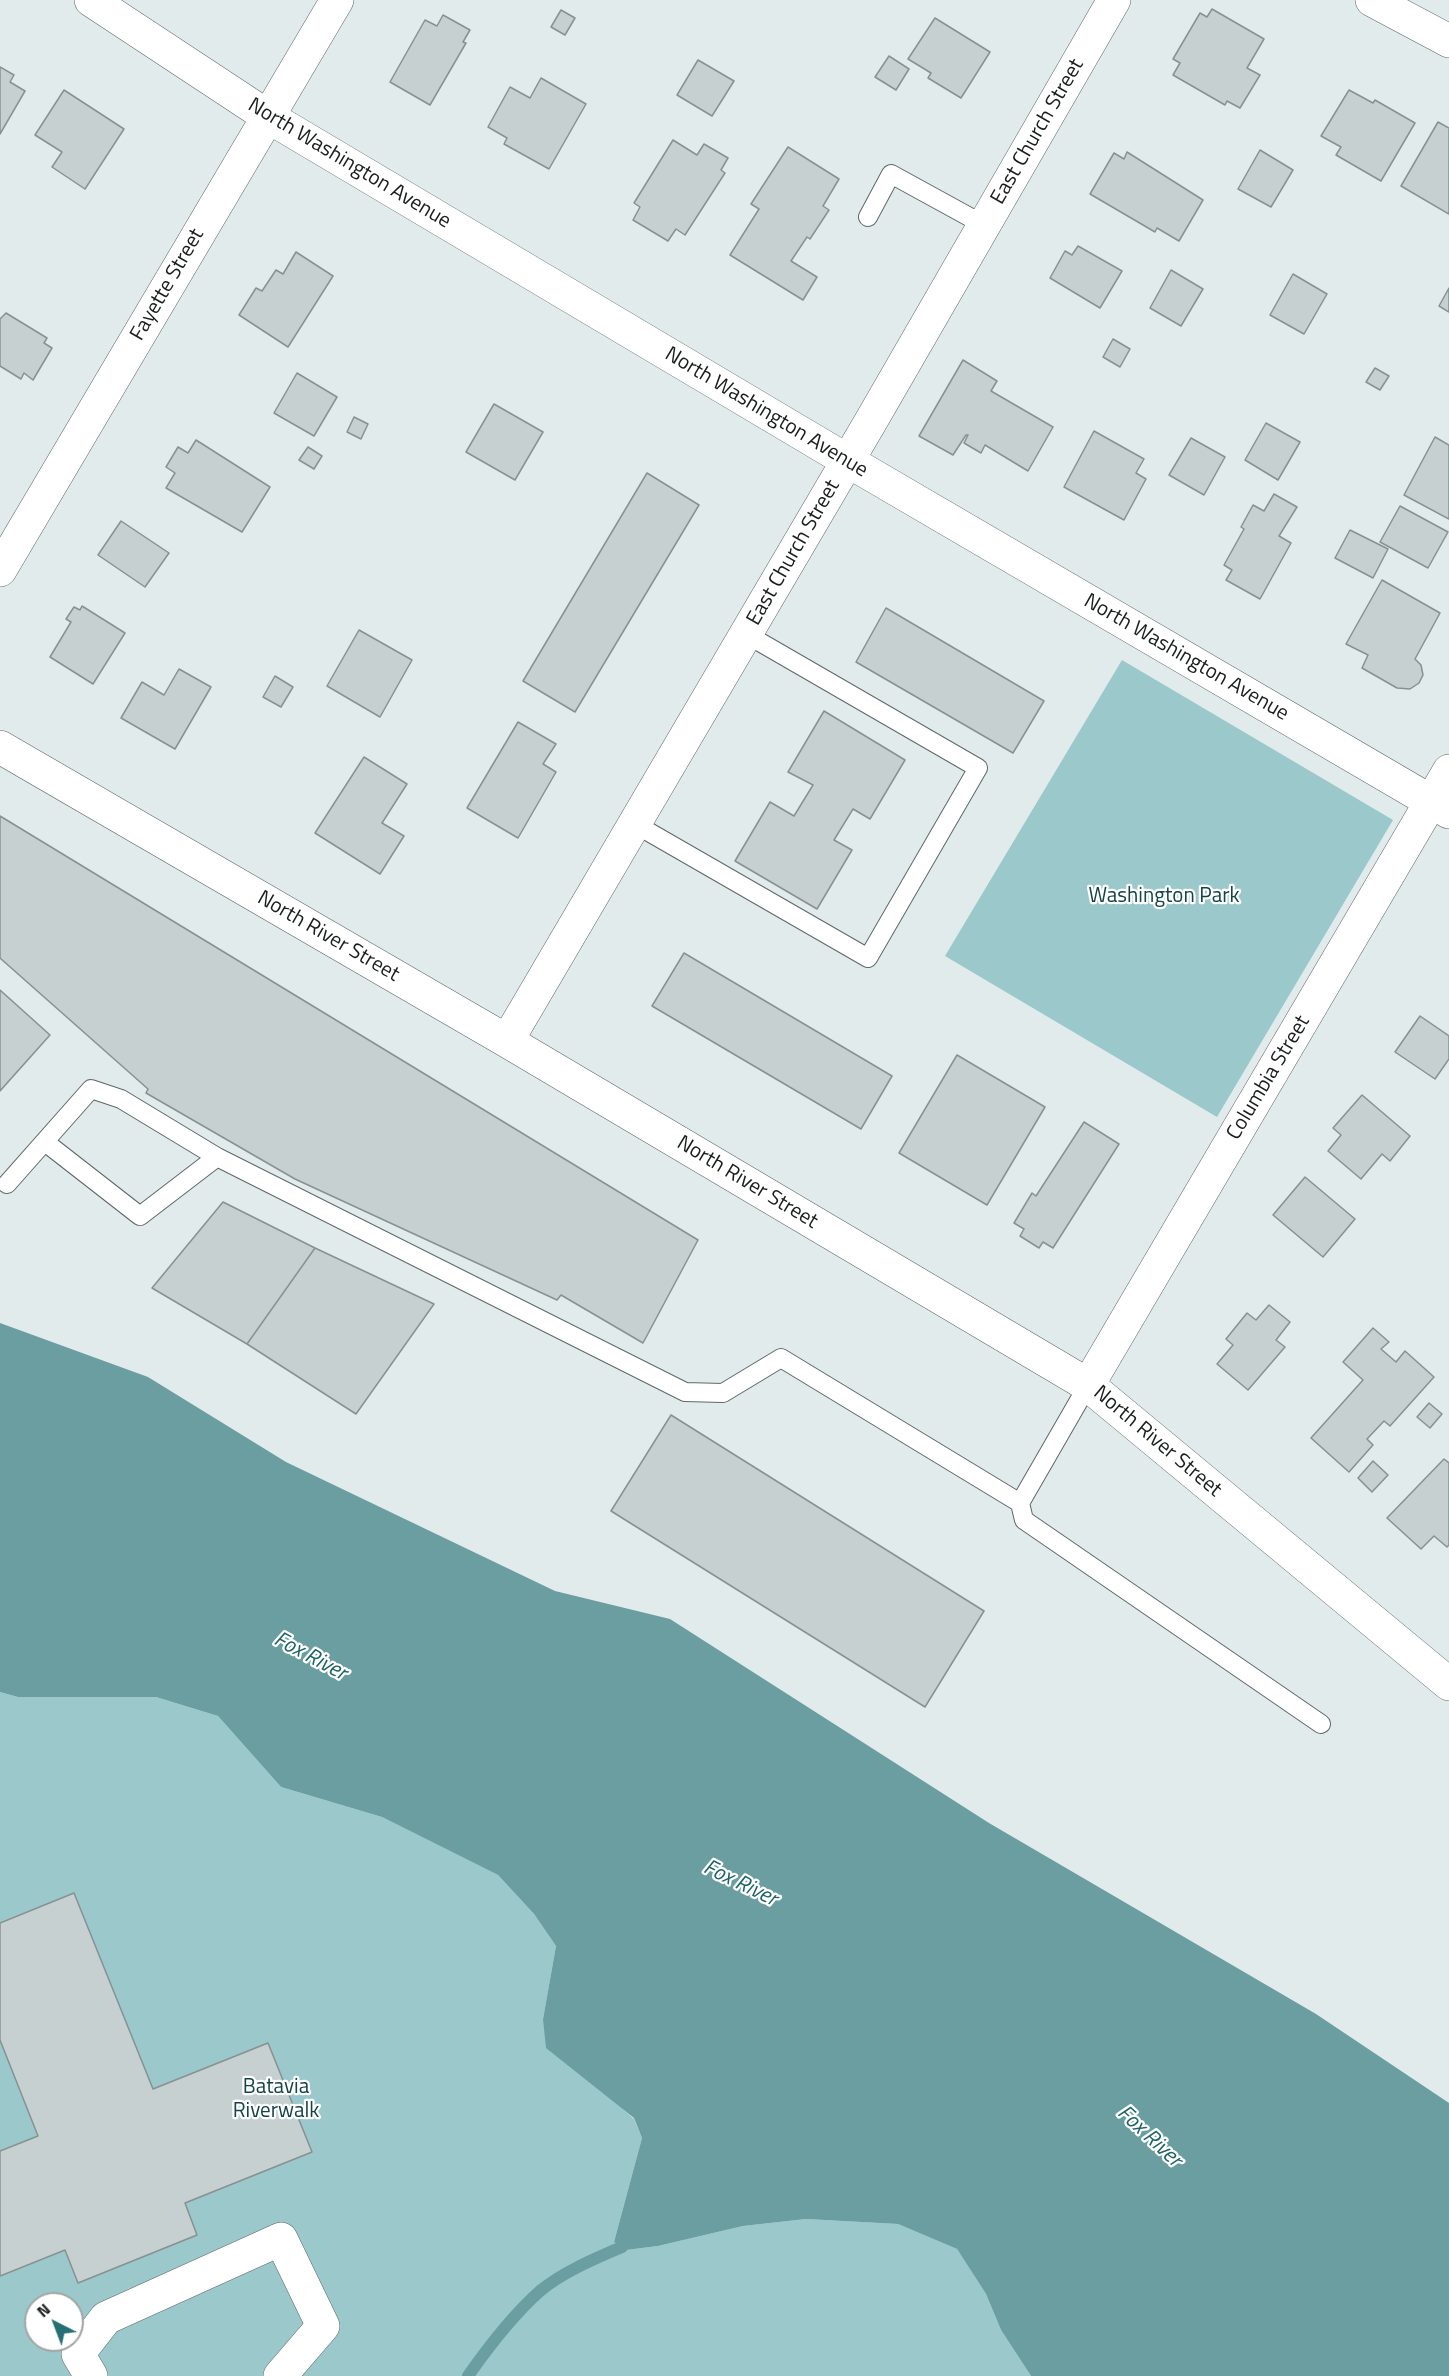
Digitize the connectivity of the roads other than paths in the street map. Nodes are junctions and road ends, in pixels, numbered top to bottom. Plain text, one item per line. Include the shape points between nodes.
1 (91, 0) edge
2 (337, 0) edge
3 (1114, 0) edge
4 (1372, 0) edge
5 (1449, 41) edge
6 (267, 116) junction
7 (868, 217) dead end
8 (984, 225) junction
9 (848, 461) junction
10 (0, 570) edge
11 (746, 634) junction
12 (0, 747) edge
13 (1449, 771) edge
14 (1440, 807) edge
15 (635, 824) junction
16 (507, 1041) junction
17 (45, 1142) junction
18 (217, 1157) junction
19 (8, 1184) dead end
20 (1088, 1385) junction
21 (1020, 1503) junction
22 (1449, 1684) edge
23 (1321, 1724) dead end
24 (91, 2376) edge
25 (280, 2376) edge

1 - 6 street, North Washington Avenue
2 - 6 street, Fayette Street
3 - 8 street, East Church Street
4 - 5 street
6 - 9 street, North Washington Avenue
6 - 10 street, Fayette Street
7 - 8 lane via 891,174
8 - 9 street, East Church Street
9 - 11 street, East Church Street
9 - 14 street, North Washington Avenue
11 - 15 street, East Church Street
11 - 15 lane via 978,768 874,948 868,958
12 - 16 street, North River Street
13 - 14 street, Columbia Street
14 - 20 street, Columbia Street
15 - 16 street, East Church Street
16 - 20 street, North River Street
17 - 18 lane via 91,1089 122,1099
17 - 18 lane via 140,1216
17 - 19 lane
18 - 21 lane via 685,1392 723,1393 781,1358
20 - 21 lane
20 - 22 street, North River Street
21 - 23 lane via 1024,1520
24 - 25 street via 78,2354 106,2318 281,2239 323,2326

